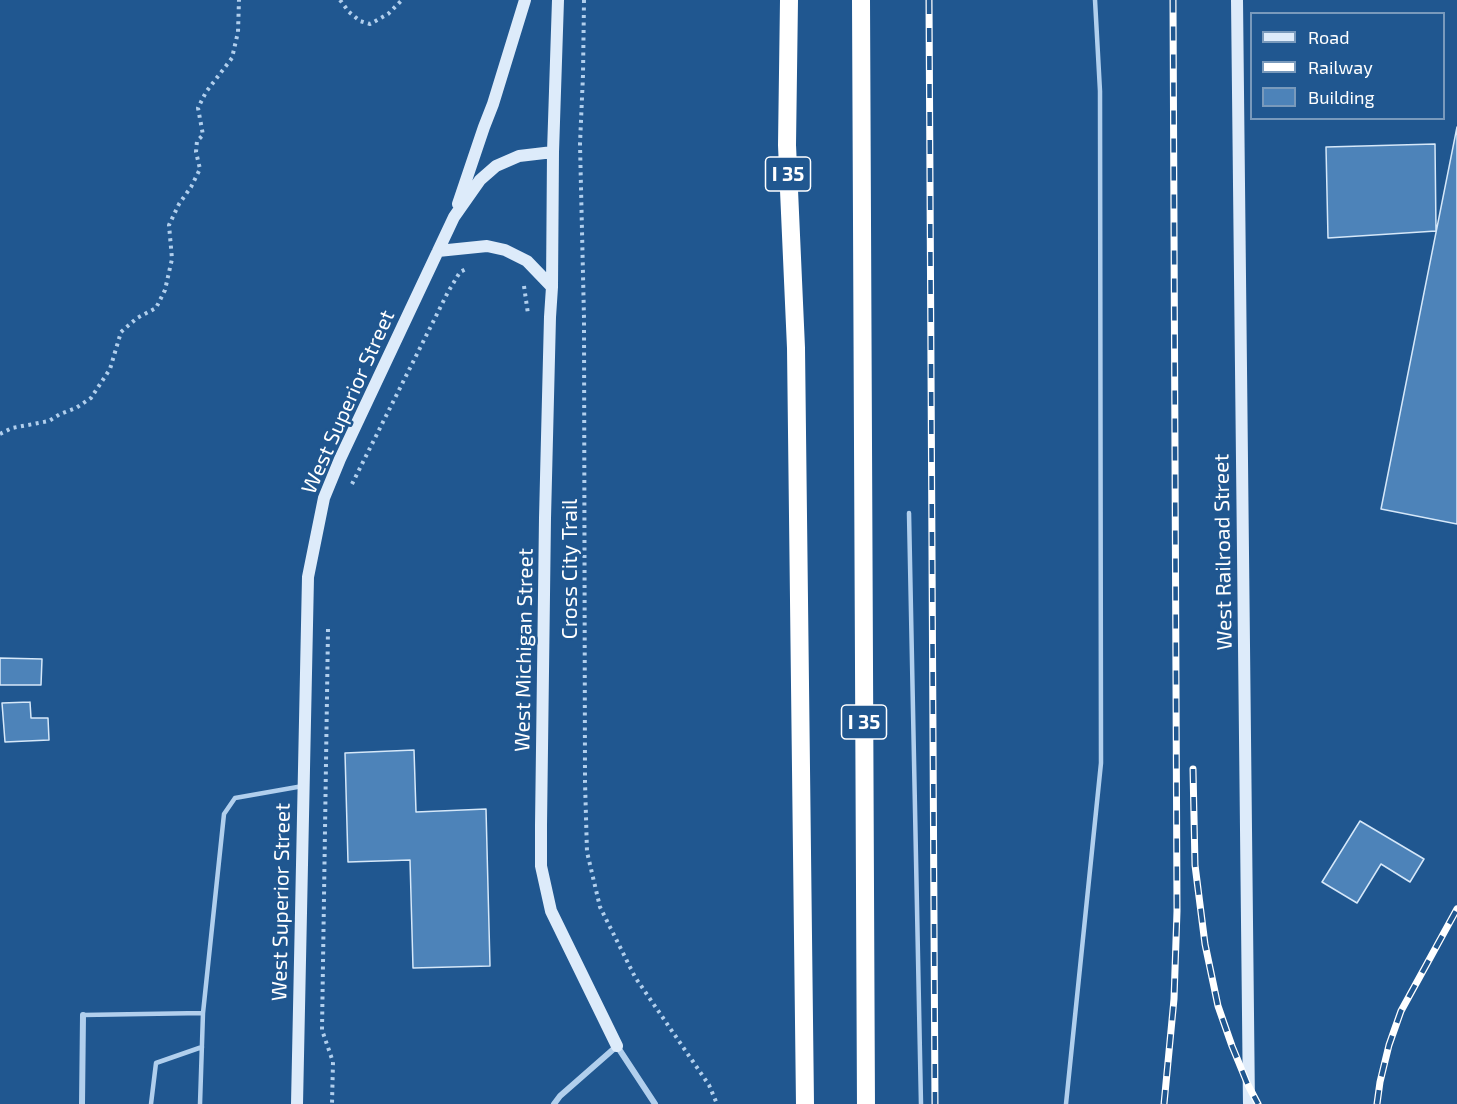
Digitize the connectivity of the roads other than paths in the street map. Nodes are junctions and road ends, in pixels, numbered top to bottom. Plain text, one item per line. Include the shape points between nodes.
1 (525, 0) edge
2 (558, 0) edge
3 (789, 0) edge
4 (861, 0) edge
5 (1095, 0) edge
6 (1237, 0) edge
7 (553, 152) junction
8 (454, 218) junction
9 (438, 250) junction
10 (552, 287) junction
11 (909, 513) dead end
12 (303, 786) junction
13 (203, 1013) junction
14 (83, 1015) joint
15 (617, 1046) junction
16 (202, 1047) junction
17 (82, 1104) edge
18 (151, 1104) edge
19 (200, 1104) edge
20 (297, 1104) edge
21 (554, 1104) edge
22 (655, 1104) edge
23 (805, 1104) edge
24 (866, 1104) edge
25 (921, 1104) edge
26 (1066, 1104) edge
27 (1249, 1104) edge

1 - 8 street
2 - 7 street
3 - 23 highway, I 35 via 787,145 796,348
4 - 24 highway, I 35
5 - 26 lane via 1100,91 1101,763
6 - 27 street, West Railroad Street
7 - 8 street, West Superior Street via 519,156 496,166 480,180
7 - 10 street, West Michigan Street
8 - 9 street, West Superior Street
9 - 10 street via 487,246 505,250 527,261
9 - 12 street, West Superior Street via 324,498 308,577
10 - 15 street, West Michigan Street via 541,866 551,912
11 - 25 lane
12 - 13 lane via 235,798 224,814
12 - 20 street, West Superior Street
13 - 14 lane
13 - 16 lane
14 - 17 street
15 - 21 street
15 - 22 street
16 - 18 lane via 156,1063
16 - 19 lane

